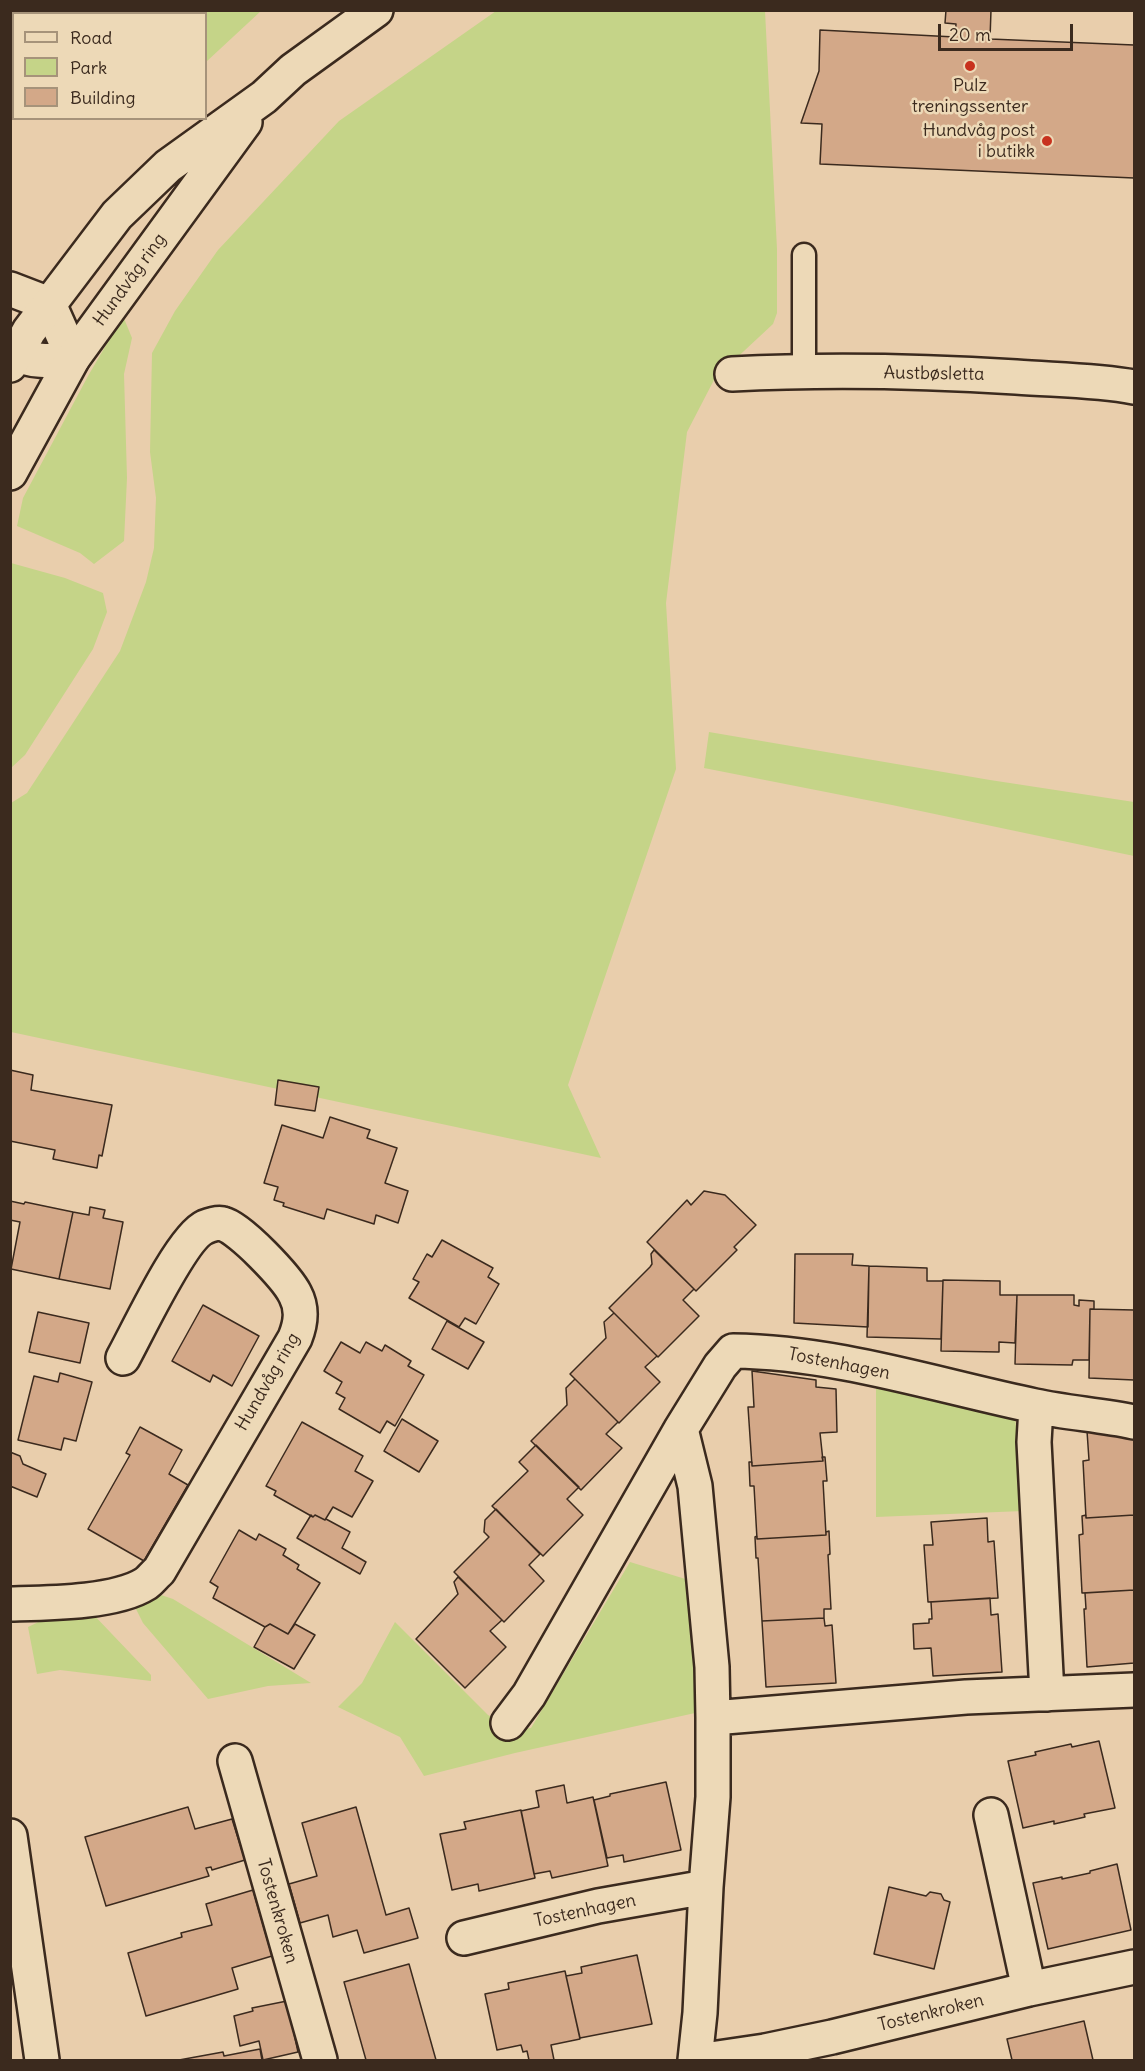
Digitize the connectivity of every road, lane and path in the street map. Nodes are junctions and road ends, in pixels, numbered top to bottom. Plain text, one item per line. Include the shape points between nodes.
1 (376, 10) edge
2 (264, 97) junction
3 (804, 255) dead end
4 (10, 289) edge
5 (49, 304) junction
6 (12, 357) edge
7 (73, 358) junction
8 (804, 370) junction
9 (732, 374) dead end
10 (1134, 387) edge
11 (10, 473) edge
12 (123, 1358) dead end
13 (1036, 1407) junction
14 (1134, 1422) edge
15 (681, 1430) junction
16 (10, 1604) edge
17 (1134, 1690) edge
18 (1047, 1694) junction
19 (713, 1718) junction
20 (508, 1723) dead end
21 (234, 1761) dead end
22 (991, 1815) dead end
23 (10, 1836) edge
24 (706, 1887) junction
25 (464, 1938) dead end
26 (1134, 1967) edge
27 (1029, 1989) junction
28 (835, 2049) edge
29 (42, 2061) edge
30 (320, 2061) edge
31 (695, 2061) edge
32 (704, 2061) edge

1 - 2 street, Hundvåg ring via 292,70
2 - 5 street, Hundvåg ring via 168,166 117,215
2 - 7 street, Hundvåg ring
3 - 8 lane
4 - 5 street
5 - 6 street, Hundvåg ring
5 - 7 street
6 - 7 street via 53,362
7 - 11 street, Hundvåg ring
8 - 9 street, Austbøsletta
8 - 10 street, Austbøsletta via 951,373 1108,382
12 - 16 street, Hundvåg ring via 191,1237 213,1224 223,1224 235,1231 265,1257 295,1293 301,1311 295,1338 159,1571 147,1583 116,1594
13 - 14 street, Tostenhagen
13 - 15 street, Tostenhagen via 796,1355 733,1351 720,1365
13 - 18 street via 1034,1442
15 - 19 street via 694,1486 712,1667
15 - 20 street, Tostenhagen via 529,1695
17 - 18 street
18 - 19 street
19 - 24 street via 714,1797
21 - 30 street, Tostenkroken
22 - 27 street
23 - 29 street
24 - 25 street, Tostenhagen via 598,1906
24 - 31 street
26 - 27 street, Tostenkroken
27 - 28 street, Tostenkroken
28 - 32 street, Tostenkroken

